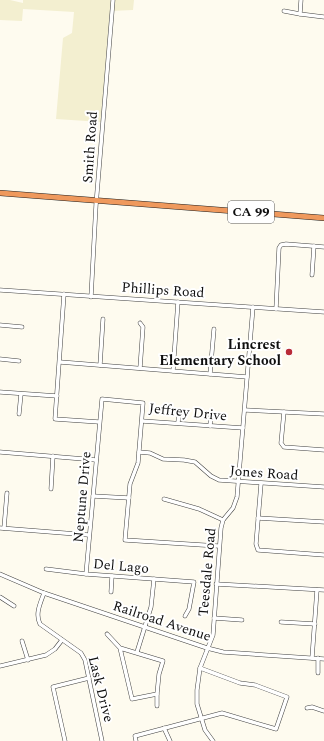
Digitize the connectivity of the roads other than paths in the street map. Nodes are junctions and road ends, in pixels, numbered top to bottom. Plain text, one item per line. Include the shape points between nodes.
1 (113, 0) edge
2 (301, 0) edge
3 (284, 11) dead end
4 (300, 14) junction
5 (324, 17) edge
6 (0, 193) edge
7 (97, 201) junction
8 (324, 218) edge
9 (314, 246) junction
10 (324, 247) edge
11 (312, 275) dead end
12 (0, 290) edge
13 (64, 294) junction
14 (91, 296) junction
15 (178, 302) junction
16 (253, 307) junction
17 (276, 309) junction
18 (324, 312) edge
19 (103, 320) dead end
20 (140, 323) dead end
21 (0, 325) edge
22 (22, 327) dead end
23 (214, 329) dead end
24 (0, 359) edge
25 (19, 361) dead end
26 (60, 362) junction
27 (100, 365) junction
28 (140, 368) junction
29 (173, 371) junction
30 (210, 374) junction
31 (248, 377) junction
32 (0, 392) edge
33 (21, 394) junction
34 (57, 396) junction
35 (245, 410) junction
36 (179, 411) dead end
37 (211, 412) dead end
38 (284, 412) junction
39 (19, 414) dead end
40 (324, 414) edge
41 (142, 421) junction
42 (100, 422) junction
43 (178, 423) junction
44 (210, 426) junction
45 (243, 428) junction
46 (324, 450) edge
47 (0, 452) edge
48 (139, 452) junction
49 (53, 456) junction
50 (96, 460) junction
51 (239, 483) junction
52 (261, 484) junction
53 (324, 487) edge
54 (51, 489) dead end
55 (7, 493) dead end
56 (93, 496) junction
57 (129, 498) junction
58 (164, 499) dead end
59 (258, 518) junction
60 (223, 520) junction
61 (324, 522) edge
62 (2, 528) edge
63 (89, 534) junction
64 (218, 546) junction
65 (324, 555) edge
66 (46, 569) dead end
67 (0, 574) edge
68 (86, 574) junction
69 (112, 576) junction
70 (154, 579) junction
71 (216, 584) junction
72 (318, 590) junction
73 (324, 590) edge
74 (111, 592) dead end
75 (44, 593) junction
76 (0, 598) edge
77 (14, 606) dead end
78 (185, 616) dead end
79 (214, 618) junction
80 (242, 620) dead end
81 (281, 622) dead end
82 (315, 624) junction
83 (145, 627) junction
84 (106, 634) dead end
85 (22, 640) dead end
86 (62, 640) junction
87 (120, 648) junction
88 (207, 648) junction
89 (137, 652) junction
90 (312, 658) junction
91 (318, 658) junction
92 (324, 659) edge
93 (28, 660) junction
94 (0, 666) edge
95 (200, 668) junction
96 (318, 673) dead end
97 (88, 678) junction
98 (156, 694) junction
99 (157, 706) dead end
100 (306, 708) dead end
101 (324, 711) edge
102 (202, 719) junction
103 (164, 728) junction
104 (65, 741) edge
105 (102, 741) edge
106 (136, 741) edge
107 (170, 741) edge
108 (213, 741) edge

1 - 7 street, Smith Road
2 - 4 street
3 - 4 street
4 - 5 street
6 - 7 highway, CA 99
7 - 8 highway, CA 99
7 - 14 street, Smith Road
9 - 10 street
9 - 11 street
9 - 17 street via 286,244 279,248
12 - 13 street, Phillips Road
13 - 14 street, Phillips Road
13 - 26 street
14 - 15 street, Phillips Road
15 - 16 street, Phillips Road
15 - 29 street
16 - 17 street, Phillips Road
16 - 31 street, Teesdale Road
17 - 18 street, Phillips Road
19 - 27 street
20 - 28 street via 143,327
21 - 22 street
23 - 30 street
24 - 25 street
26 - 27 street
26 - 34 street
27 - 28 street
28 - 29 street
29 - 30 street
30 - 31 street
31 - 35 street, Teesdale Road
32 - 33 street
33 - 34 street
33 - 39 street
34 - 42 street via 56,419
35 - 38 street
35 - 45 street, Teesdale Road
36 - 43 street
37 - 44 street
38 - 40 street
38 - 46 street via 281,443 284,447
41 - 42 street, Jeffrey Drive via 143,403 102,399
41 - 43 street, Jeffrey Drive
41 - 48 street
42 - 50 street, Neptune Drive
43 - 44 street, Jeffrey Drive
44 - 45 street, Jeffrey Drive
45 - 51 street, Teesdale Road
47 - 49 street
48 - 51 street, Jones Road via 150,453 163,459 195,462 219,480
48 - 57 street
49 - 50 street
49 - 54 street
50 - 56 street, Neptune Drive
51 - 52 street, Jones Road
51 - 60 street, Teesdale Road via 234,508
52 - 53 street, Jones Road
52 - 59 street
55 - 62 street
56 - 57 street
56 - 63 street, Neptune Drive
57 - 64 street via 125,540
58 - 60 street via 199,509
59 - 61 street
59 - 65 street via 258,550
60 - 64 street, Teesdale Road
62 - 63 street
63 - 68 street, Neptune Drive
64 - 71 street, Teesdale Road
66 - 68 street, Del Lago
67 - 75 street, Railroad Avenue
68 - 69 street, Del Lago
69 - 70 street, Del Lago
69 - 74 street
70 - 78 street, Del Lago via 194,582 189,609
70 - 83 street via 151,608
71 - 72 street
71 - 79 street, Teesdale Road
72 - 73 street
72 - 82 street
75 - 83 street, Railroad Avenue
75 - 86 street, Lask Drive via 38,620
76 - 77 street
79 - 80 street
79 - 88 street, Teesdale Road via 213,635
81 - 82 street
82 - 90 street
83 - 88 street, Railroad Avenue
83 - 89 street
84 - 87 street
85 - 93 street
86 - 93 street via 46,655
86 - 97 street, Lask Drive via 81,653
87 - 89 street
87 - 98 street via 132,699
88 - 90 street, Railroad Avenue via 224,652
88 - 95 street, Teesdale Road
89 - 98 street via 163,661
90 - 91 street, Railroad Avenue
91 - 92 street, Railroad Avenue
91 - 96 street
93 - 94 street
95 - 102 street, Teesdale Road via 197,704
95 - 102 street via 287,697 276,729 222,713
97 - 104 street via 52,687
97 - 105 street, Lask Drive
98 - 99 street
100 - 101 street
102 - 103 street
102 - 108 street, Teesdale Road
103 - 106 street via 135,736
103 - 107 street

